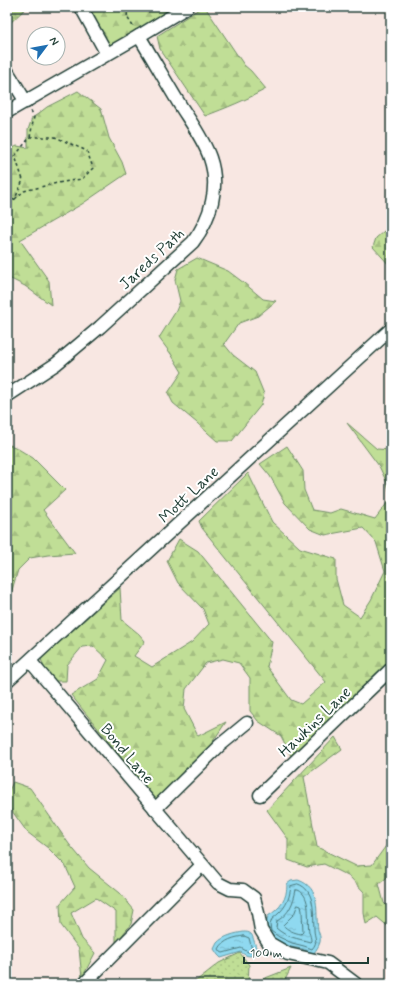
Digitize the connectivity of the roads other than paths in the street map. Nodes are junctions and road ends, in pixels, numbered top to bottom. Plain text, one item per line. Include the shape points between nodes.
1 (80, 7) edge
2 (188, 7) edge
3 (138, 36) junction
4 (107, 54) junction
5 (7, 71) edge
6 (26, 102) junction
7 (7, 112) edge
8 (391, 329) edge
9 (7, 396) edge
10 (30, 661) junction
11 (391, 669) edge
12 (7, 682) edge
13 (247, 723) dead end
14 (260, 795) dead end
15 (155, 809) junction
16 (202, 865) junction
17 (347, 980) edge
18 (84, 984) edge
19 (356, 984) edge

1 - 4 street
2 - 3 street
3 - 4 street
3 - 9 street, Jareds Path via 200,137 210,158 214,195 205,223 193,242 100,326 56,364
4 - 6 street
5 - 6 street
6 - 7 street
8 - 10 street, Mott Lane
10 - 12 street, Mott Lane
10 - 15 street, Bond Lane
11 - 14 street, Hawkins Lane
13 - 15 street via 219,746
15 - 16 street, Bond Lane
16 - 17 street, Bond Lane via 218,883 230,889 243,890 254,898 261,930 269,943 288,954 328,963
16 - 18 street
17 - 19 street, Bond Lane

